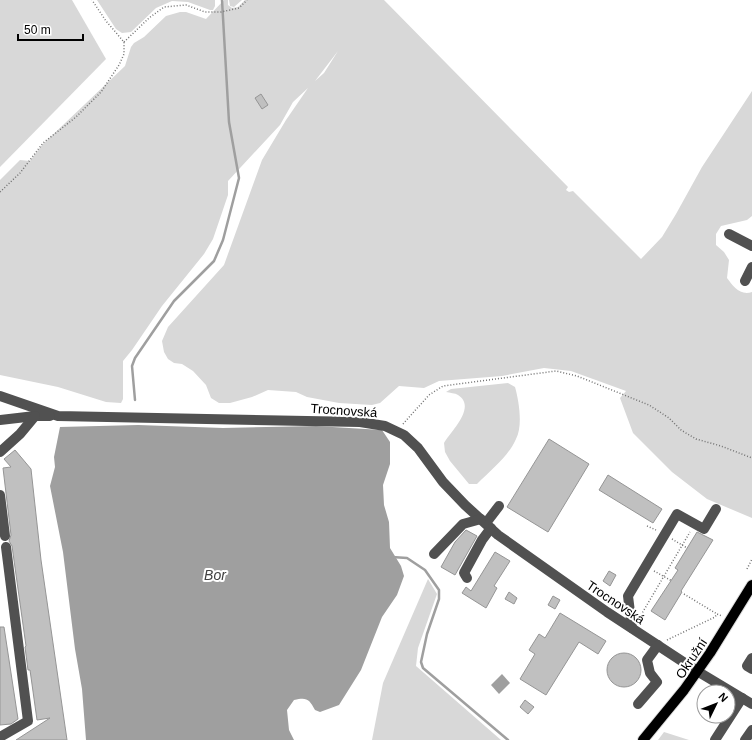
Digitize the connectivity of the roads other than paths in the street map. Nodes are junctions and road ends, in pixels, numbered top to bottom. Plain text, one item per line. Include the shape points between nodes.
1 (729, 234) dead end
2 (752, 246) edge
3 (752, 267) edge
4 (745, 281) dead end
5 (0, 396) edge
6 (35, 416) junction
7 (58, 416) junction
8 (0, 420) edge
9 (0, 452) edge
10 (0, 495) edge
11 (499, 506) dead end
12 (716, 509) dead end
13 (486, 523) junction
14 (5, 536) dead end
15 (6, 547) dead end
16 (434, 554) dead end
17 (467, 578) dead end
18 (752, 585) edge
19 (632, 628) junction
20 (658, 645) junction
21 (752, 658) edge
22 (752, 669) edge
23 (697, 671) junction
24 (742, 698) junction
25 (638, 704) dead end
26 (752, 704) edge
27 (752, 730) edge
28 (0, 737) edge
29 (643, 740) edge
30 (715, 740) edge
31 (746, 740) edge

1 - 2 street
3 - 4 street
5 - 7 street, Trocnovská
6 - 7 street
6 - 8 street
6 - 9 street
7 - 13 street, Trocnovská via 360,422 385,426 404,435 418,448 443,482
10 - 14 street
11 - 13 street
12 - 19 street via 704,529 677,514 628,596
13 - 16 street via 463,524
13 - 17 street via 482,540 464,573
13 - 19 street, Trocnovská via 554,575
15 - 28 street via 28,722
18 - 23 main road, Okružní
19 - 20 street, Trocnovská
20 - 23 street, Trocnovská
20 - 25 street via 647,660 650,673 656,682
21 - 22 street via 747,666
23 - 24 street, Trocnovská
23 - 29 main road, Okružní
24 - 26 street, Trocnovská
24 - 30 street
27 - 31 street

